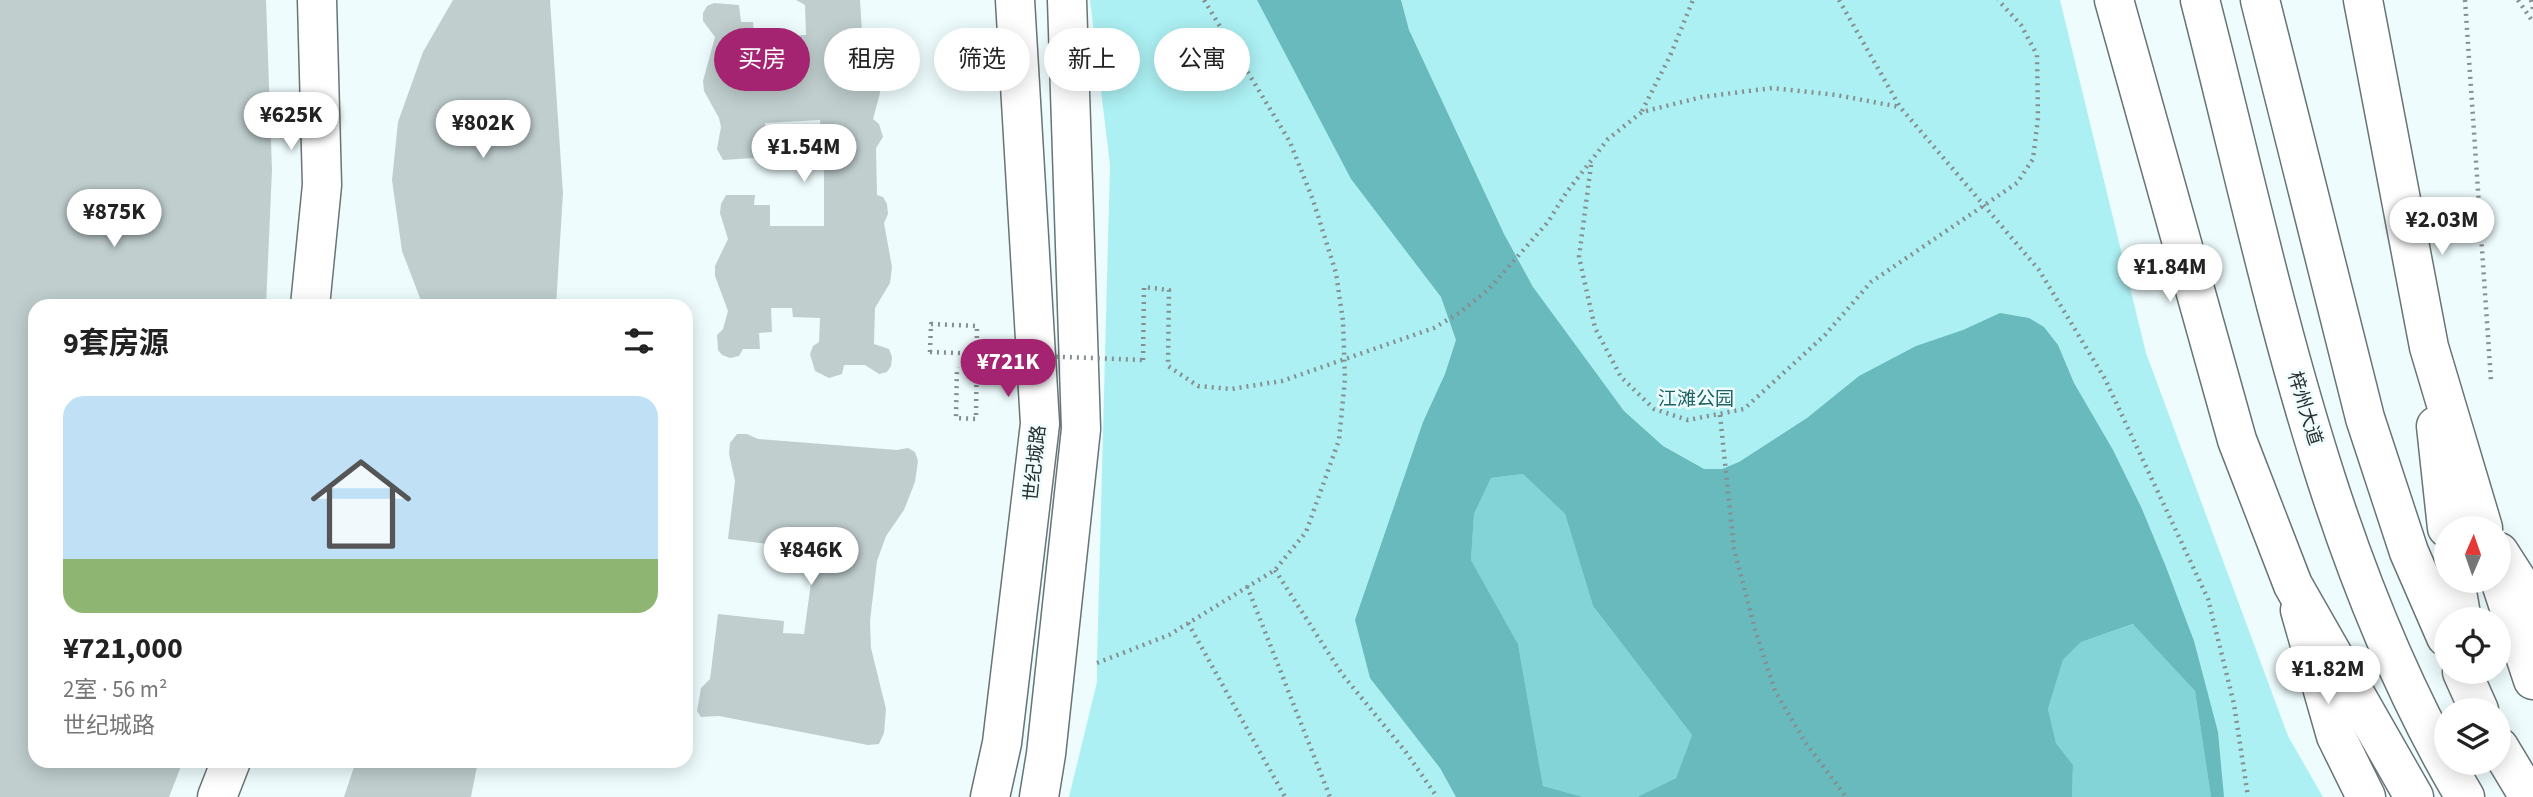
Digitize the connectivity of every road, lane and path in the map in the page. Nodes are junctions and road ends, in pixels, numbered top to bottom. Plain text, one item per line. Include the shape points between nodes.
1 (317, 0) edge
2 (1015, 0) edge
3 (1067, 0) edge
4 (1204, 0) edge
5 (1693, 0) edge
6 (1839, 0) edge
7 (1998, 0) edge
8 (2114, 0) edge
9 (2200, 0) edge
10 (2260, 0) edge
11 (2363, 0) edge
12 (2465, 0) edge
13 (2518, 0) edge
14 (2531, 0) edge
15 (2533, 9) edge
16 (2533, 22) edge
17 (1900, 107) junction
18 (1642, 112) junction
19 (1591, 164) junction
20 (1985, 205) junction
21 (311, 299) edge
22 (1344, 359) junction
23 (957, 367) dead end
24 (2491, 381) dead end
25 (1720, 415) junction
26 (2475, 516) edge
27 (1275, 570) junction
28 (2511, 575) edge
29 (2293, 585) junction
30 (1247, 586) junction
31 (2504, 593) edge
32 (2533, 605) edge
33 (2434, 609) edge
34 (1188, 623) junction
35 (1097, 663) dead end
36 (2533, 680) edge
37 (2511, 767) edge
38 (228, 768) edge
39 (217, 797) edge
40 (990, 797) edge
41 (1038, 797) edge
42 (1285, 797) edge
43 (1330, 797) edge
44 (1437, 797) edge
45 (1846, 797) edge
46 (2248, 797) edge
47 (2365, 797) edge
48 (2414, 797) edge
49 (2465, 797) edge
50 (2529, 797) edge

1 - 21 main road via 322,185
2 - 40 main road, 世纪城路 via 1040,424 1002,743
3 - 41 main road via 1081,429
4 - 22 path via 1290,142 1313,200 1336,273
5 - 18 path
6 - 17 path
7 - 20 path via 2021,25 2037,55 2038,118 2033,159 2017,183
8 - 29 main road via 2237,440
9 - 49 main road, 梓州大道 via 2278,317 2328,480 2383,637
10 - 33 main road via 2365,418 2409,552
11 - 26 main road via 2429,347
12 - 24 path
13 - 16 path
14 - 15 path
17 - 18 path via 1772,88 1702,97
17 - 20 path
18 - 19 path via 1608,139
19 - 22 path via 1488,290 1459,313 1434,328
19 - 25 path via 1579,257 1595,328 1621,377 1654,409 1688,420
20 - 25 path via 1871,282 1825,335 1744,409
20 - 46 path via 2039,270 2105,379 2208,599 2234,704
22 - 23 path, bridge via 1282,381 1231,389 1198,386 1168,366 1169,290 1144,288 1143,360 930,352 931,324 977,326 976,419 956,418
22 - 27 path via 1339,440 1306,532
25 - 45 path via 1734,548 1756,634 1775,691
27 - 30 path
27 - 44 path via 1342,674
28 - 32 main road
29 - 47 main road via 2336,736
29 - 48 main road
30 - 34 path
30 - 43 path
31 - 36 main road
34 - 35 path
34 - 42 path
37 - 50 main road
38 - 39 main road

